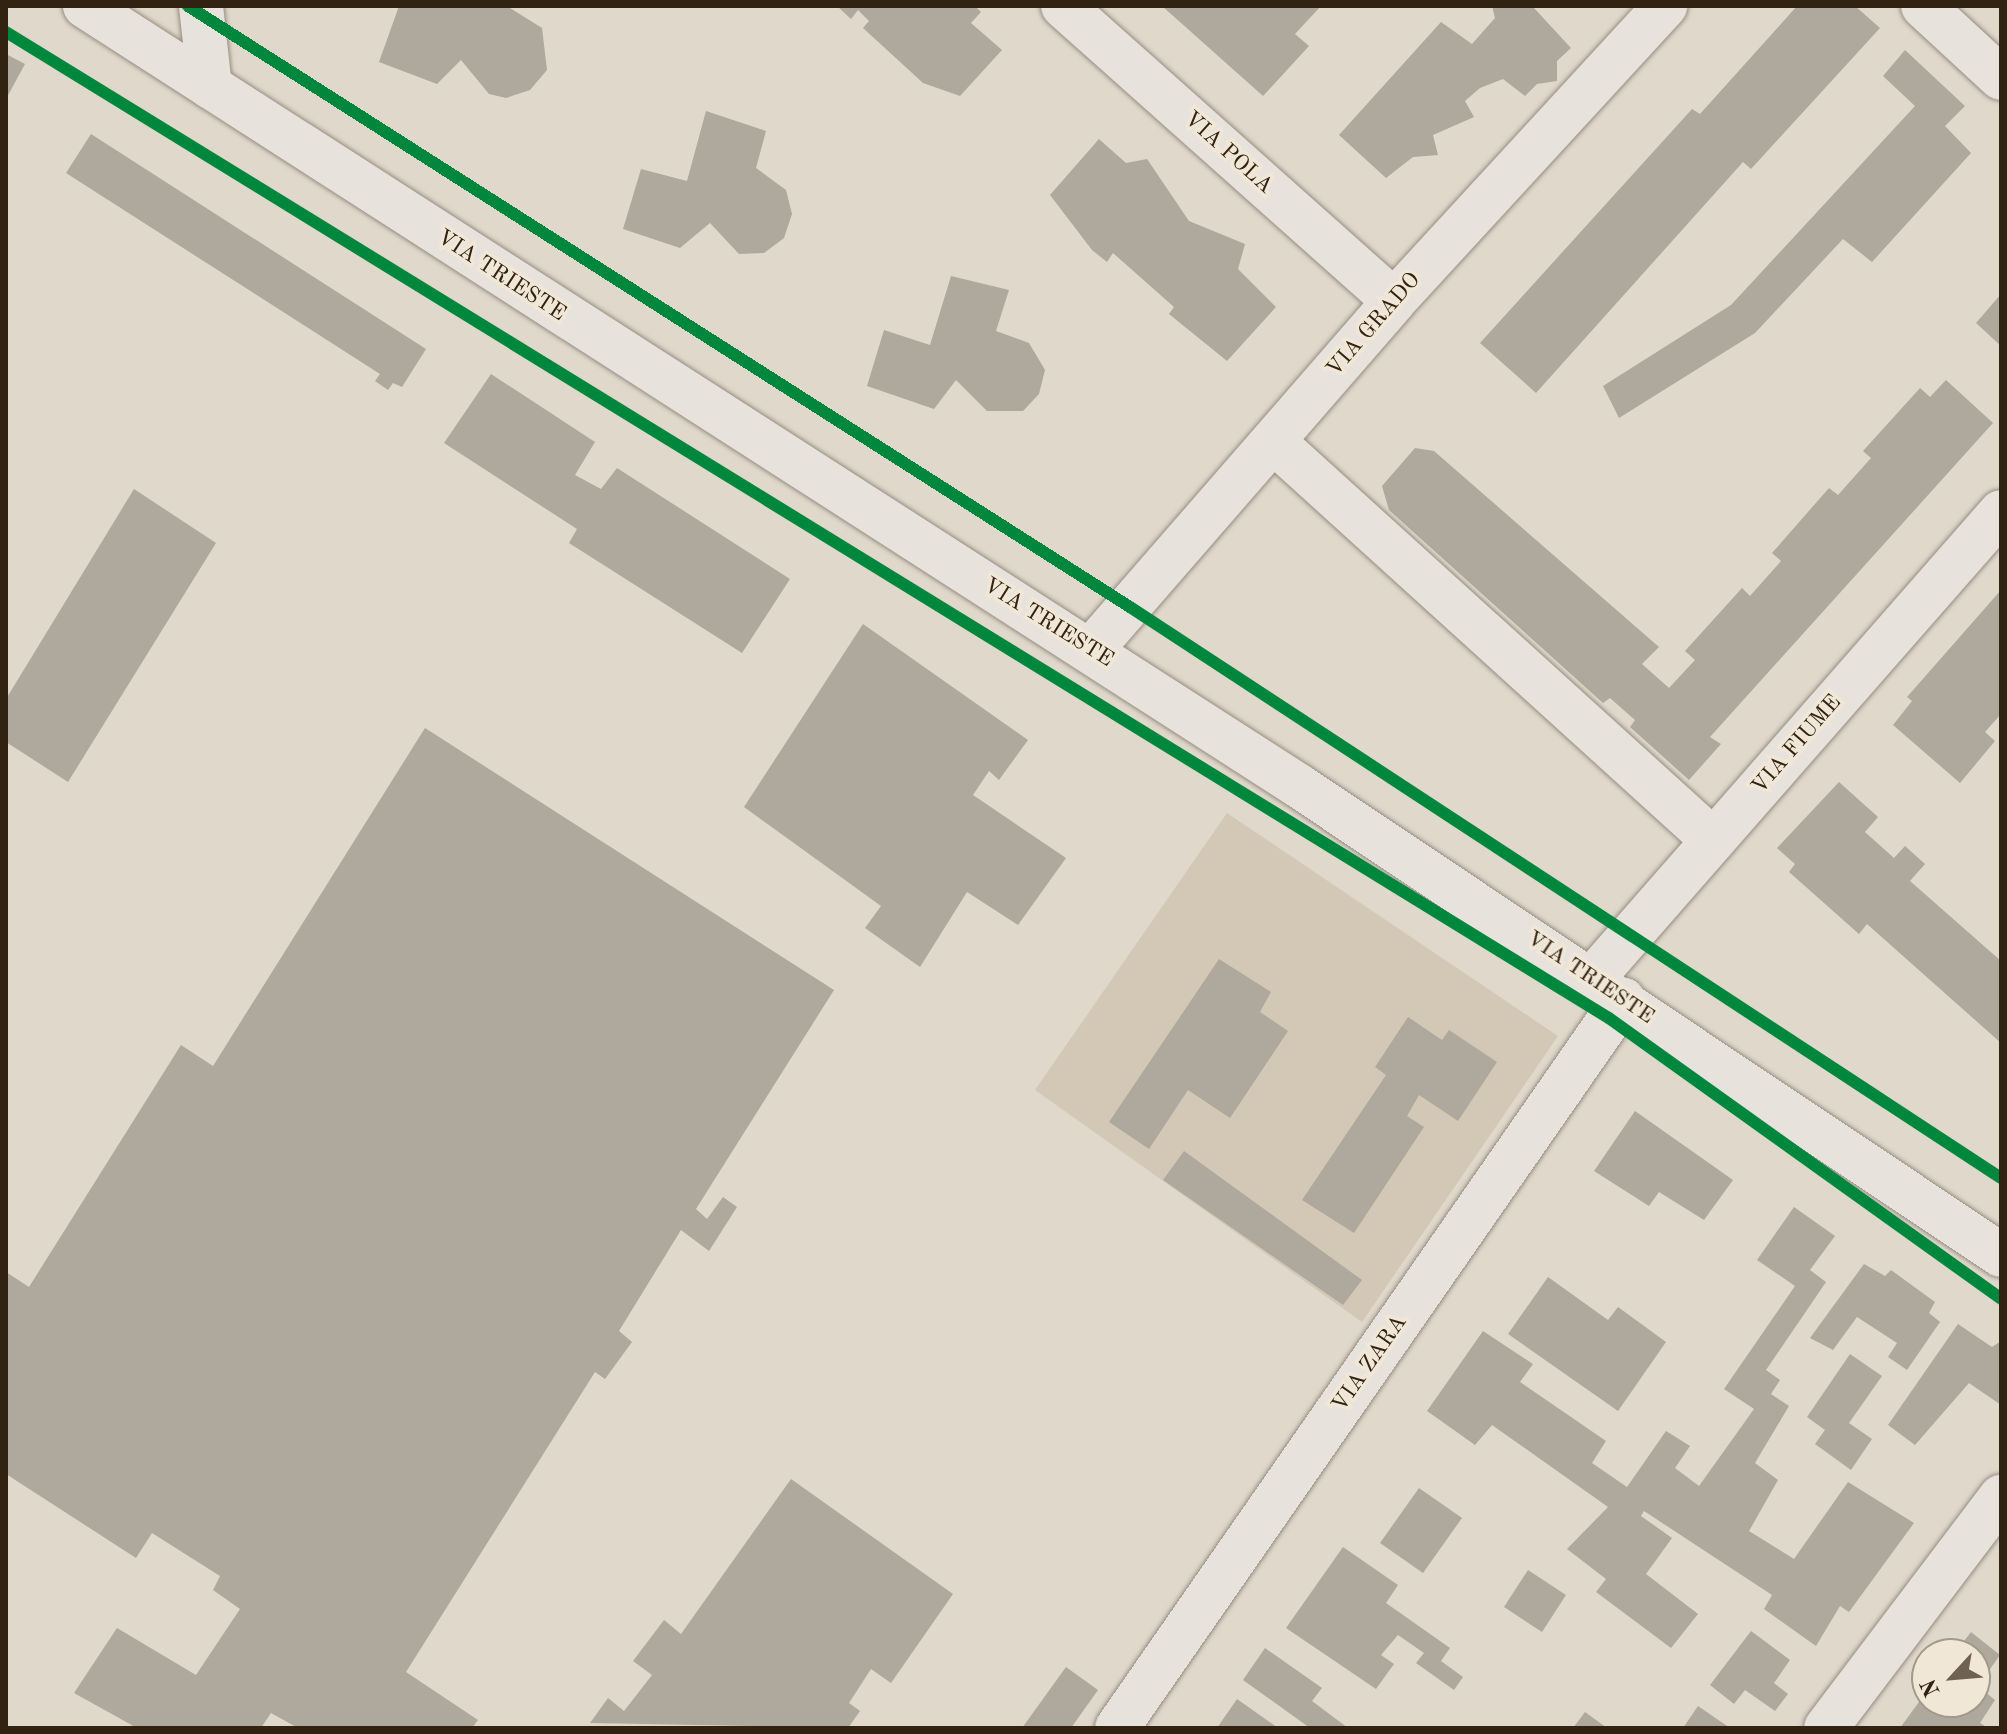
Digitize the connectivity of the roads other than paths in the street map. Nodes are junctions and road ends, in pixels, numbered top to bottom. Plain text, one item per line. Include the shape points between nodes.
1 (85, 6) edge
2 (201, 6) edge
3 (1063, 6) edge
4 (1665, 6) edge
5 (1923, 6) edge
6 (2001, 78) edge
7 (210, 87) junction
8 (1394, 301) junction
9 (1274, 442) junction
10 (2001, 512) edge
11 (1091, 650) junction
12 (1713, 840) junction
13 (1608, 989) junction
14 (2001, 1255) edge
15 (2001, 1497) edge
16 (1117, 1728) edge
17 (1826, 1728) edge

1 - 7 street, VIA TRIESTE
2 - 7 street
3 - 8 street, VIA POLA
4 - 8 street, VIA GRADO
5 - 6 street
7 - 11 street, VIA TRIESTE
8 - 9 street, VIA GRADO
9 - 11 street, VIA GRADO
9 - 12 street
10 - 12 street, VIA FIUME
11 - 13 street, VIA TRIESTE
12 - 13 street, VIA FIUME
13 - 14 street, VIA TRIESTE
13 - 16 street, VIA ZARA
15 - 17 street

